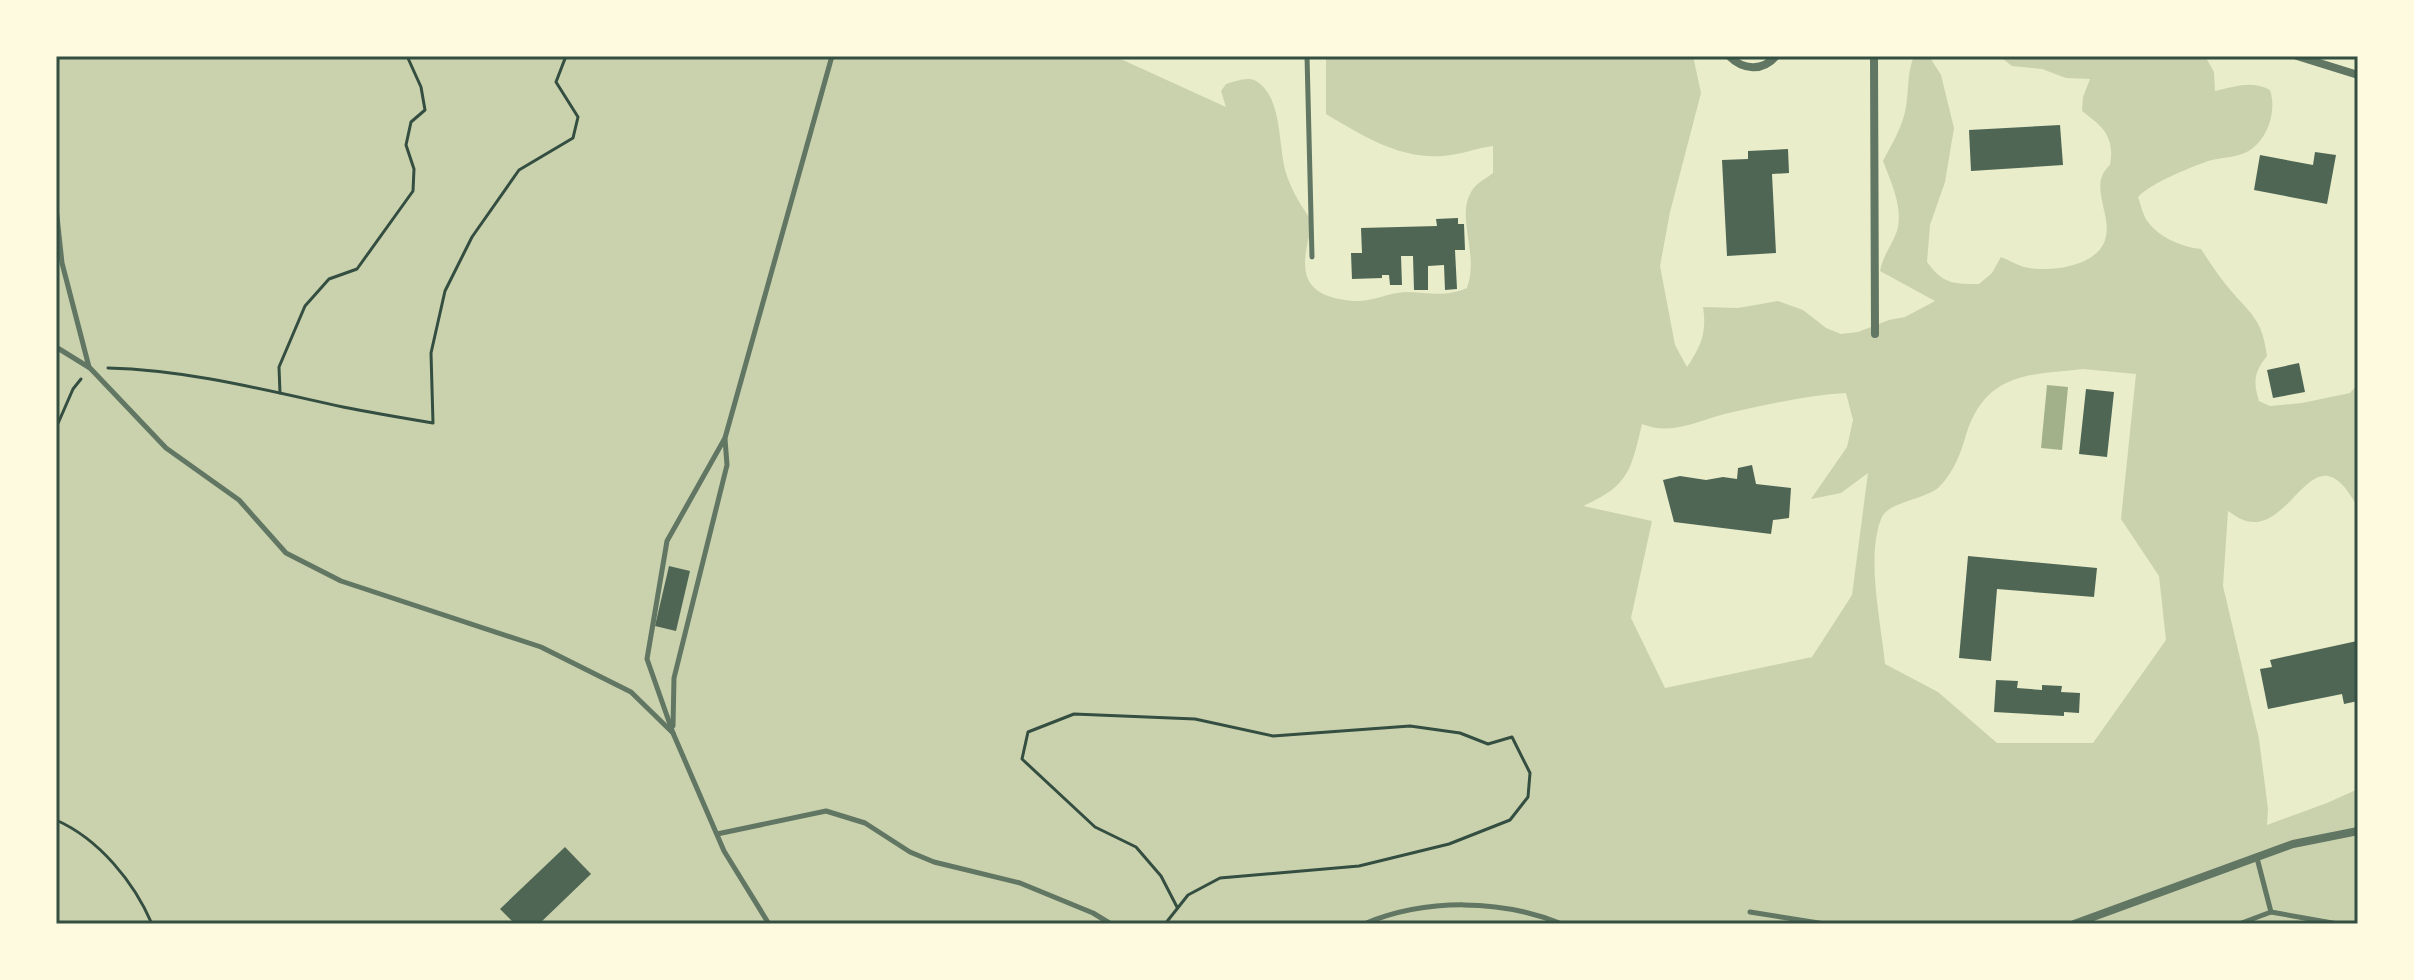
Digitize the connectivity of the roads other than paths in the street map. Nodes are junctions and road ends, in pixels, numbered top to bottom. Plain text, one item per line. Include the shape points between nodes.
1 (57, 56) edge
2 (832, 56) edge
3 (1307, 56) edge
4 (1729, 56) edge
5 (1776, 56) edge
6 (1874, 56) edge
7 (2297, 56) edge
8 (56, 71) edge
9 (2358, 75) edge
10 (56, 207) edge
11 (1312, 257) dead end
12 (1875, 334) dead end
13 (56, 347) edge
14 (90, 368) junction
15 (725, 438) junction
16 (673, 733) junction
17 (2358, 831) edge
18 (717, 834) junction
19 (2257, 858) junction
20 (1750, 912) dead end
21 (2271, 912) junction
22 (769, 924) edge
23 (1111, 924) edge
24 (1364, 924) edge
25 (1562, 924) edge
26 (1825, 924) edge
27 (2074, 924) edge
28 (2239, 924) edge
29 (2338, 924) edge

1 - 8 lane
2 - 15 lane
3 - 11 lane
4 - 5 street via 1754,68
6 - 12 street
7 - 9 street
10 - 14 lane via 62,263
13 - 14 lane
14 - 16 lane via 166,448 239,500 286,553 341,581 541,647 631,692
15 - 16 lane via 727,465 674,678
15 - 16 lane via 667,541 647,659
16 - 18 lane
17 - 19 street via 2293,844
18 - 22 lane
18 - 23 lane via 826,811 865,823 934,862 1020,883
19 - 21 lane
19 - 27 street
20 - 26 lane
21 - 28 lane
21 - 29 lane
24 - 25 lane via 1430,907 1482,905 1534,913

